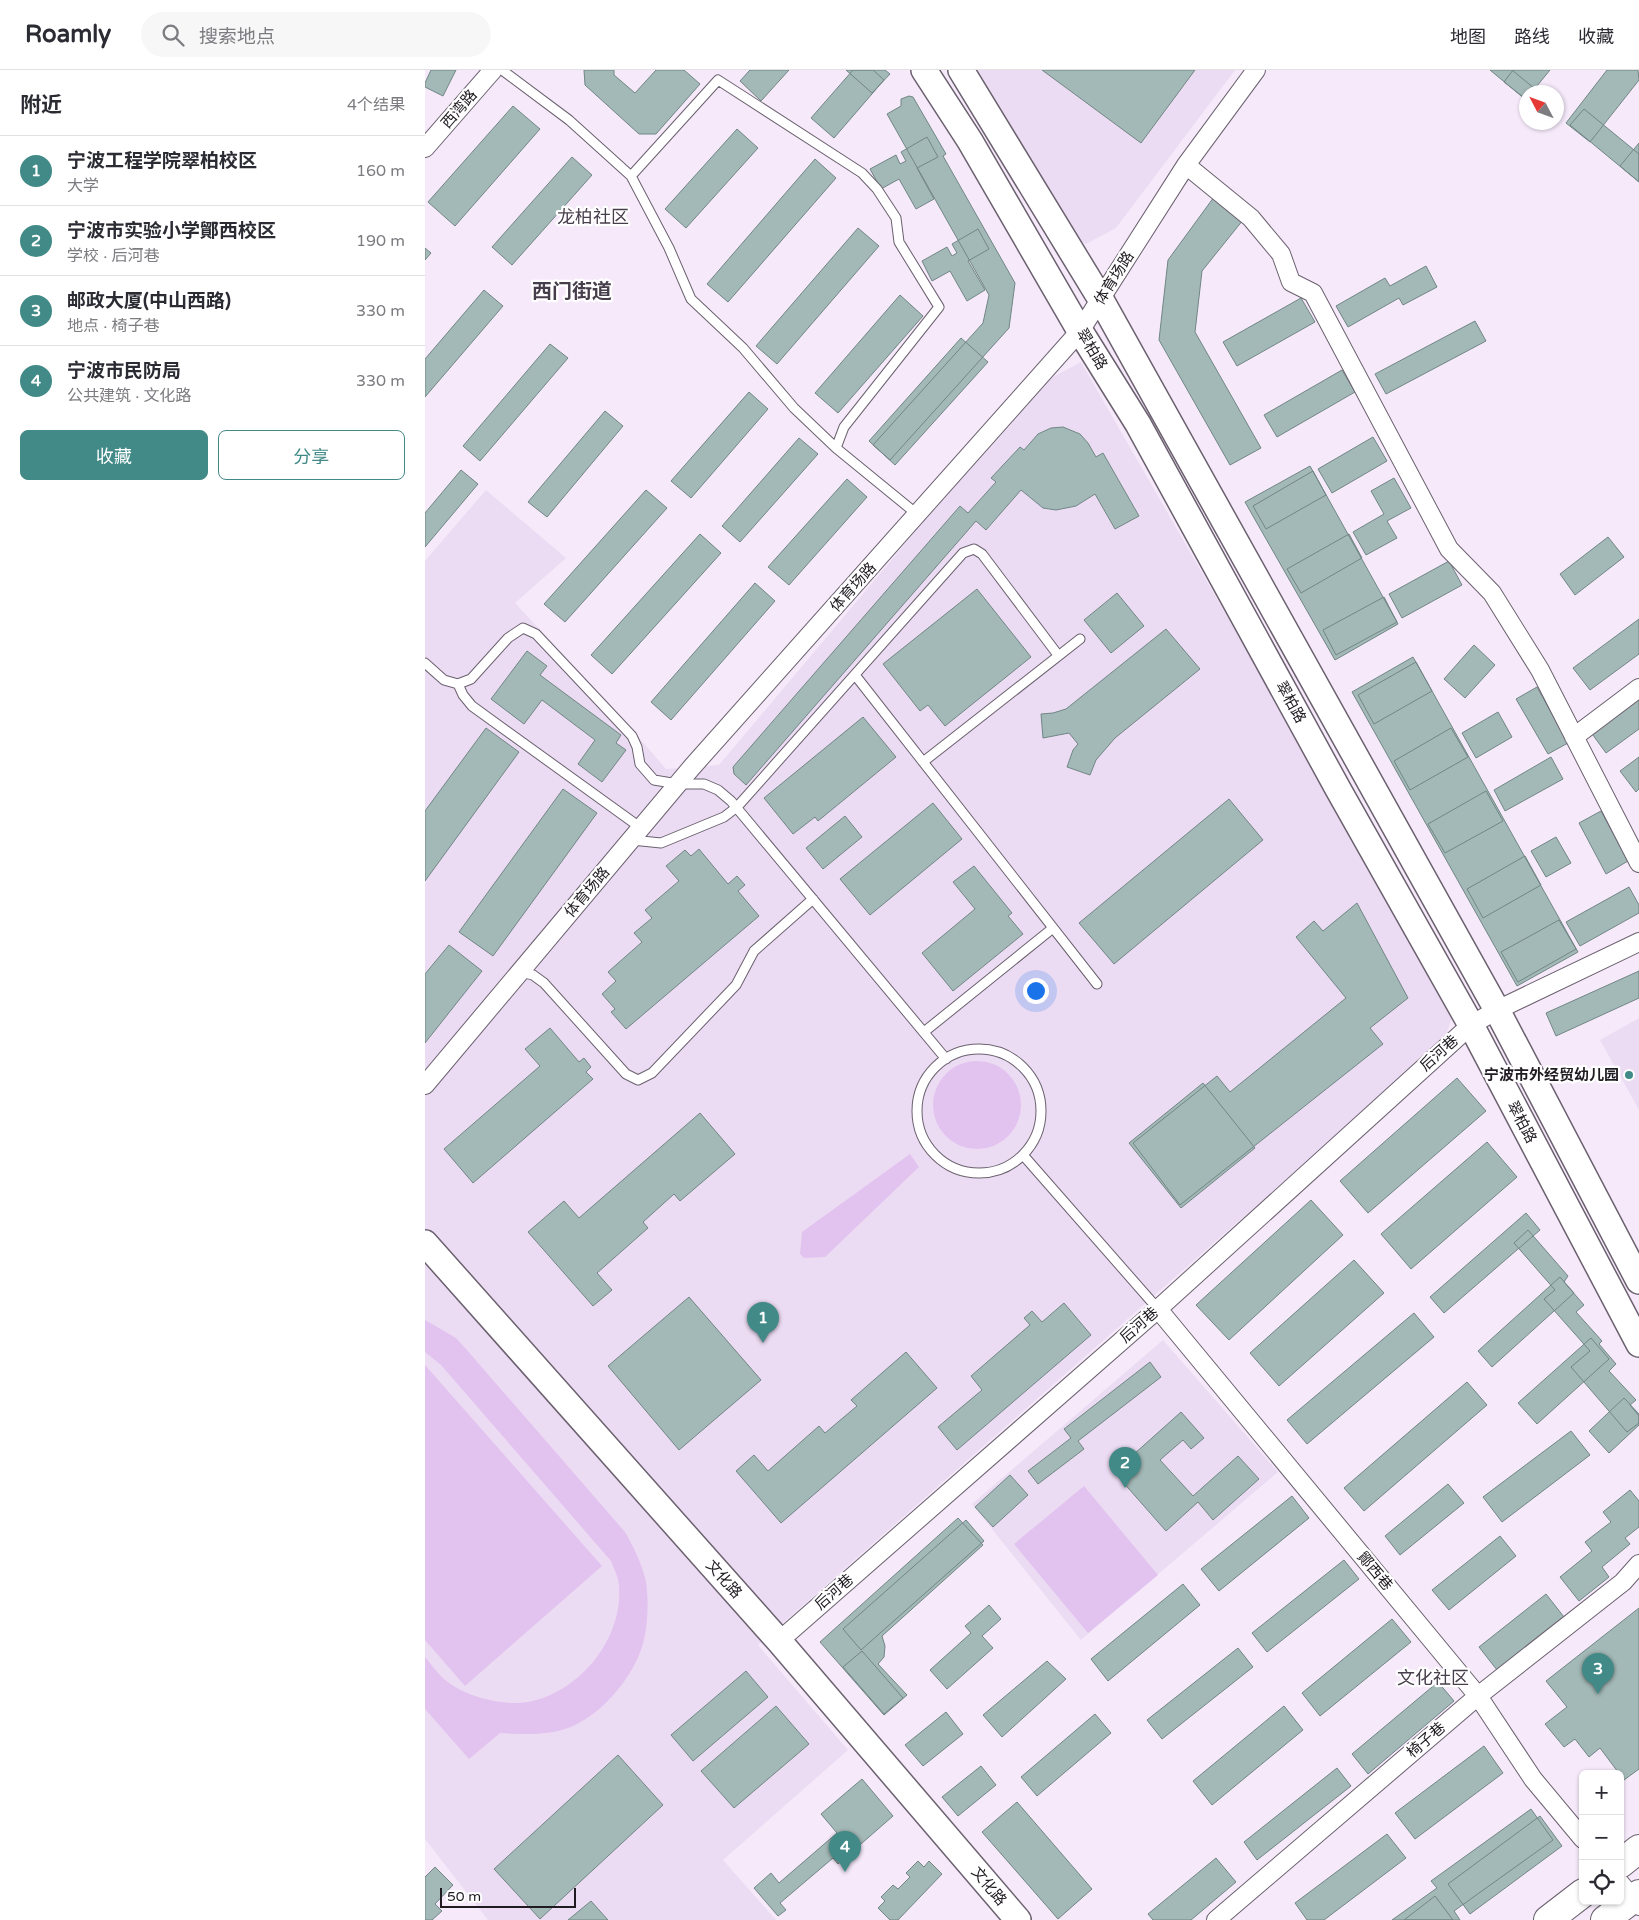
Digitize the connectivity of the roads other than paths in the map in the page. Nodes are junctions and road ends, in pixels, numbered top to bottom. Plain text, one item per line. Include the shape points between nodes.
1 (493, 70) edge
2 (502, 70) edge
3 (924, 70) edge
4 (961, 70) edge
5 (1256, 70) edge
6 (425, 148) edge
7 (1186, 165) junction
8 (631, 176) junction
9 (1101, 298) junction
10 (1080, 331) junction
11 (837, 448) junction
12 (918, 514) junction
13 (1080, 639) dead end
14 (1058, 655) junction
15 (425, 663) edge
16 (855, 675) junction
17 (458, 684) junction
18 (1639, 688) edge
19 (1574, 737) junction
20 (923, 762) junction
21 (678, 784) junction
22 (737, 807) junction
23 (636, 834) junction
24 (1639, 863) edge
25 (813, 899) junction
26 (1053, 928) junction
27 (1639, 942) edge
28 (520, 972) junction
29 (1097, 984) dead end
30 (1497, 1010) junction
31 (1471, 1024) junction
32 (924, 1032) junction
33 (947, 1059) junction
34 (425, 1085) edge
35 (1023, 1155) junction
36 (425, 1243) edge
37 (1637, 1271) edge
38 (1158, 1309) junction
39 (1639, 1344) edge
40 (1639, 1564) edge
41 (779, 1640) junction
42 (1478, 1696) junction
43 (1579, 1834) edge
44 (1639, 1849) edge
45 (1624, 1861) edge
46 (1633, 1895) edge
47 (1579, 1896) edge
48 (1018, 1920) edge
49 (1216, 1920) edge
50 (1548, 1920) edge
51 (1605, 1920) edge

1 - 6 street, 西湾路
2 - 8 lane via 569,120
3 - 10 main road, 翠柏路 via 970,141
4 - 9 main road, 翠柏路
5 - 7 street, 体育场路
7 - 9 street, 体育场路
7 - 19 street via 1251,218 1281,254 1291,282 1313,293 1449,548 1492,593 1539,670
8 - 11 lane via 669,248 691,299 743,348 794,408
8 - 11 lane via 718,80 862,173 877,189 896,218 899,242 939,307 844,427
9 - 10 street, 体育场路
9 - 30 main road, 翠柏路
10 - 12 street, 体育场路
10 - 31 main road, 翠柏路 via 1138,424
11 - 12 lane
12 - 21 street, 体育场路
13 - 14 lane
14 - 16 lane via 982,554 974,549 963,553
14 - 20 lane
15 - 17 lane via 444,680
16 - 20 lane
16 - 22 lane
17 - 21 lane via 471,679 508,638 523,628 536,634 632,736 640,764 654,780
17 - 23 lane via 472,706
18 - 19 street
19 - 24 street
20 - 26 lane
21 - 22 lane via 704,784 718,790
21 - 23 street, 体育场路
22 - 23 lane via 724,817 661,843
22 - 25 lane
23 - 28 street, 体育场路
25 - 28 lane via 754,951 736,985 652,1073 638,1080 626,1074 543,983 533,975
25 - 32 lane
26 - 29 lane
26 - 32 lane
27 - 30 street, 后河巷
28 - 34 street, 体育场路
30 - 31 street, 后河巷
30 - 37 main road, 翠柏路
31 - 38 street, 后河巷
31 - 39 main road, 翠柏路
32 - 33 lane
33 - 35 lane via 964,1051 989,1050 1013,1059 1031,1077 1040,1100 1041,1114 1034,1139
33 - 35 lane via 925,1082 918,1106 921,1132 934,1153 954,1168 980,1173 1006,1167
35 - 38 lane
36 - 41 main road, 文化路
38 - 41 street, 后河巷
38 - 42 street, 鄮西巷
40 - 42 street, 椅子巷 via 1623,1582
41 - 48 main road, 文化路
42 - 43 street, 鄮西巷 via 1533,1779
42 - 49 street, 椅子巷
44 - 45 main road
46 - 51 main road
47 - 50 main road

